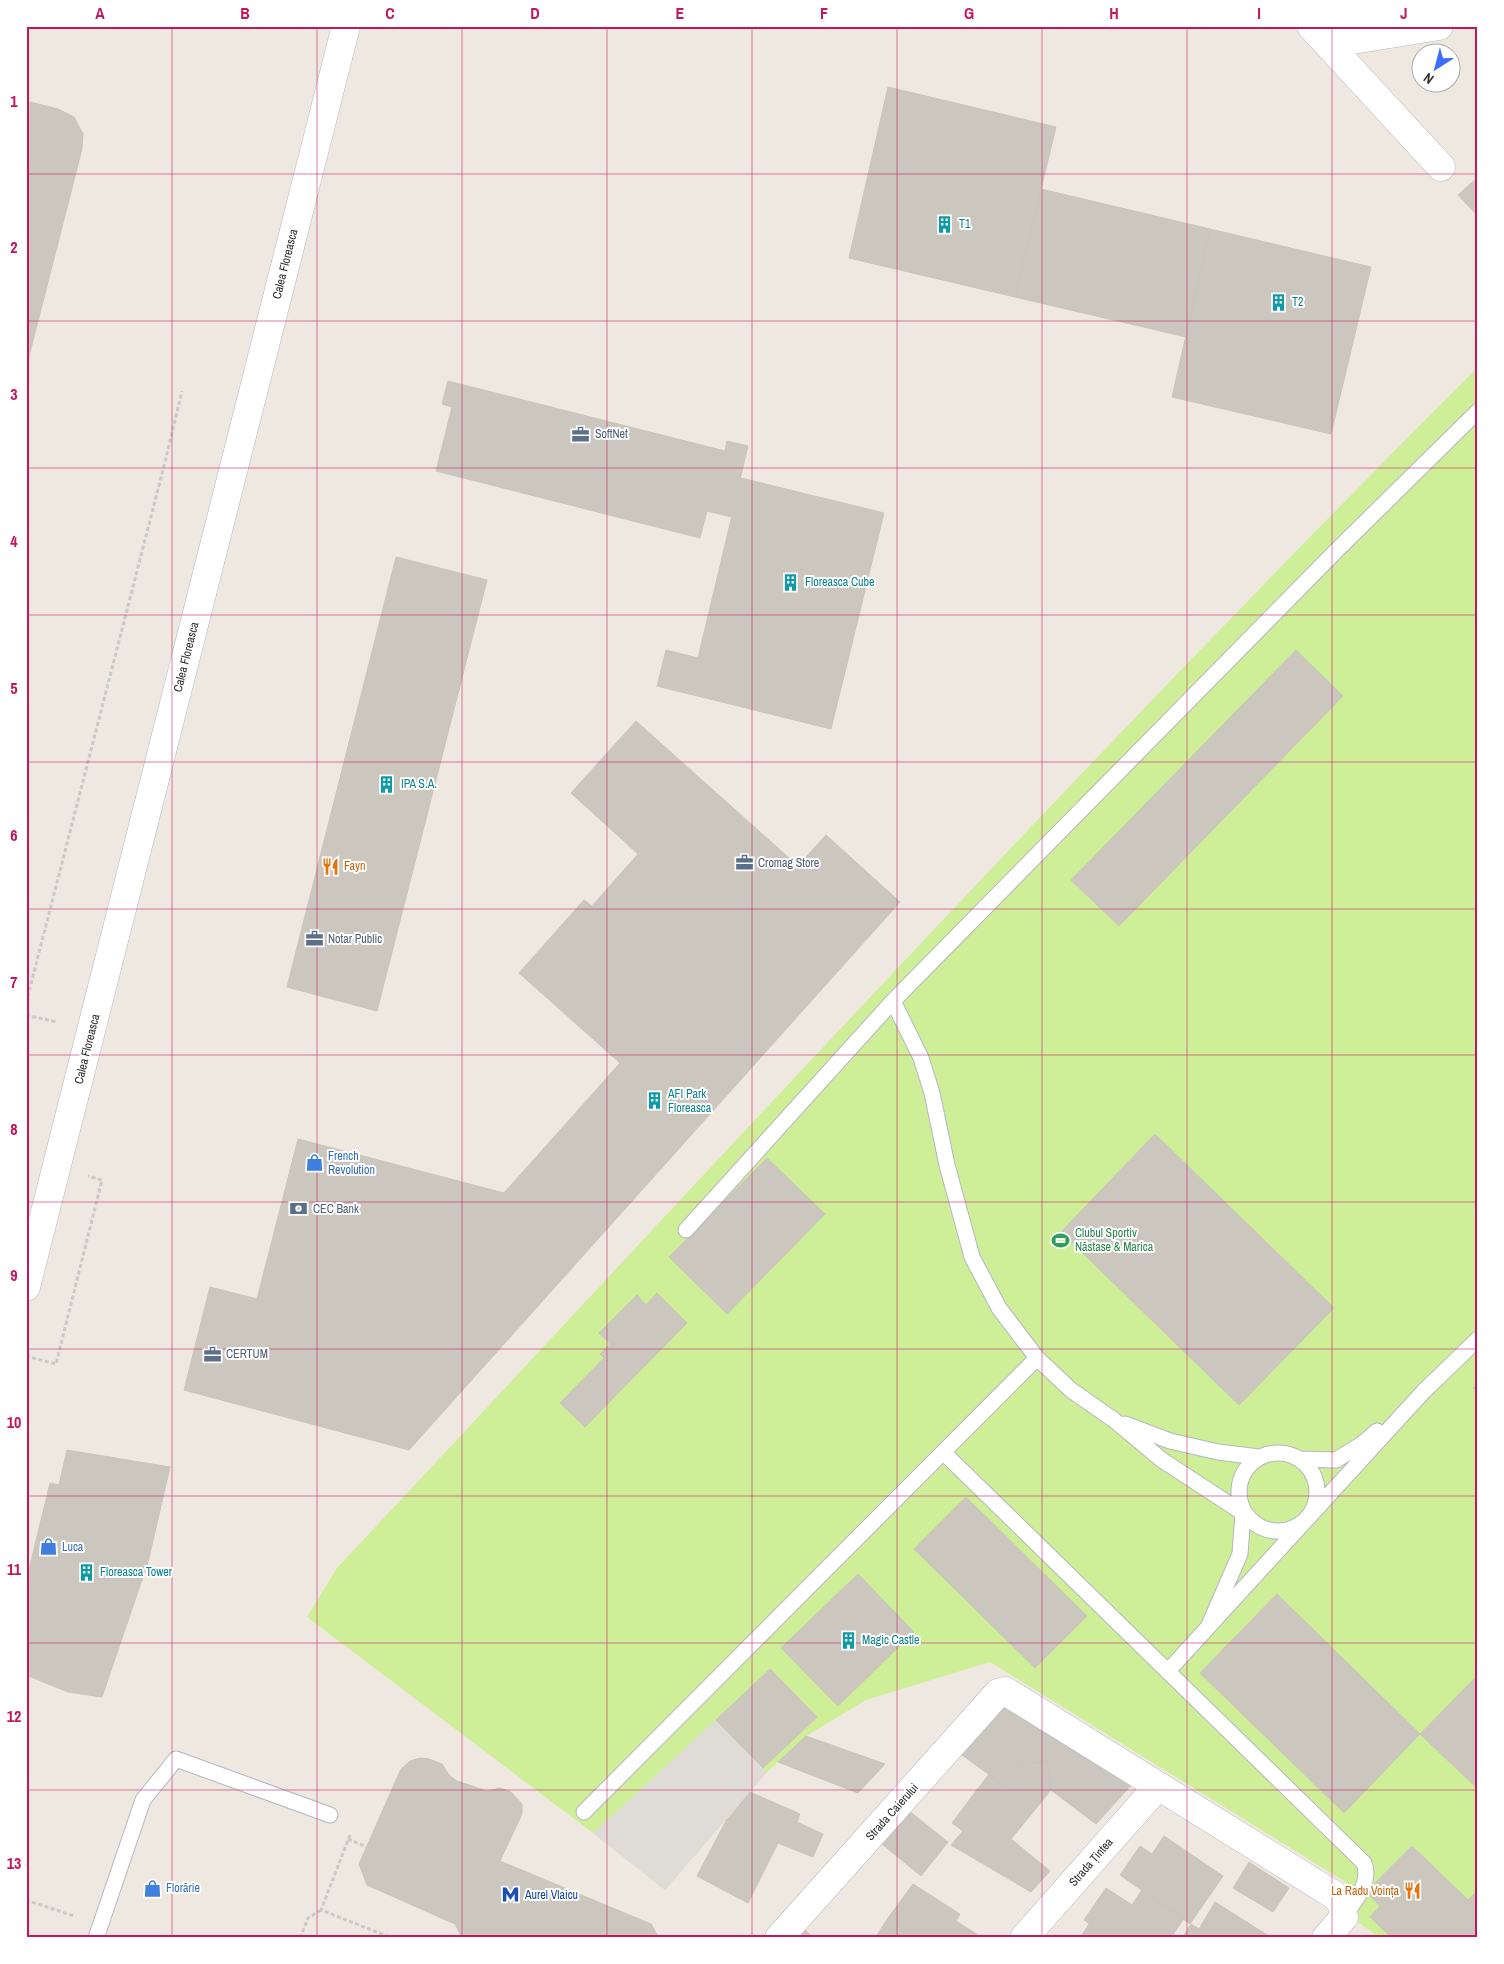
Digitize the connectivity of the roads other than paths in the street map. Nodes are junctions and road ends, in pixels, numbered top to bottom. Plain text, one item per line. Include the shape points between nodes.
1 (346, 26) edge
2 (1439, 26) edge
3 (1320, 35) edge
4 (1441, 167) dead end
5 (1478, 411) edge
6 (893, 1001) junction
7 (686, 1230) dead end
8 (26, 1287) edge
9 (1478, 1339) edge
10 (1037, 1358) junction
11 (1424, 1391) junction
12 (1114, 1420) junction
13 (944, 1452) junction
14 (1259, 1457) junction
15 (1300, 1459) junction
16 (1243, 1512) junction
17 (1306, 1521) junction
18 (1209, 1625) junction
19 (1168, 1671) junction
20 (1158, 1786) junction
21 (584, 1812) dead end
22 (330, 1815) road end
23 (1339, 1906) junction
24 (98, 1931) edge
25 (779, 1938) edge
26 (1024, 1938) edge
27 (1326, 1938) edge

1 - 8 main road, Calea Floreasca
2 - 3 main road
3 - 4 main road
5 - 6 lane
6 - 7 lane
6 - 10 lane via 921,1058 972,1257 999,1308
9 - 11 lane
10 - 12 lane via 1071,1390
10 - 13 lane
11 - 15 lane via 1362,1444 1336,1460
11 - 17 lane
12 - 14 lane via 1170,1441
12 - 16 lane via 1162,1460
13 - 19 lane
13 - 21 lane
14 - 15 lane via 1280,1452
14 - 16 lane via 1243,1472 1237,1492
15 - 17 lane via 1313,1472 1318,1489 1315,1507
16 - 17 lane via 1256,1526 1272,1532 1290,1531
16 - 18 lane via 1240,1554
17 - 18 lane
18 - 19 lane
19 - 23 lane via 1364,1863 1364,1885
20 - 23 main road
20 - 25 main road, Strada Caierului via 1008,1692 998,1693
20 - 26 main road, Strada Țintea
22 - 24 lane via 176,1759 143,1800
23 - 27 main road

